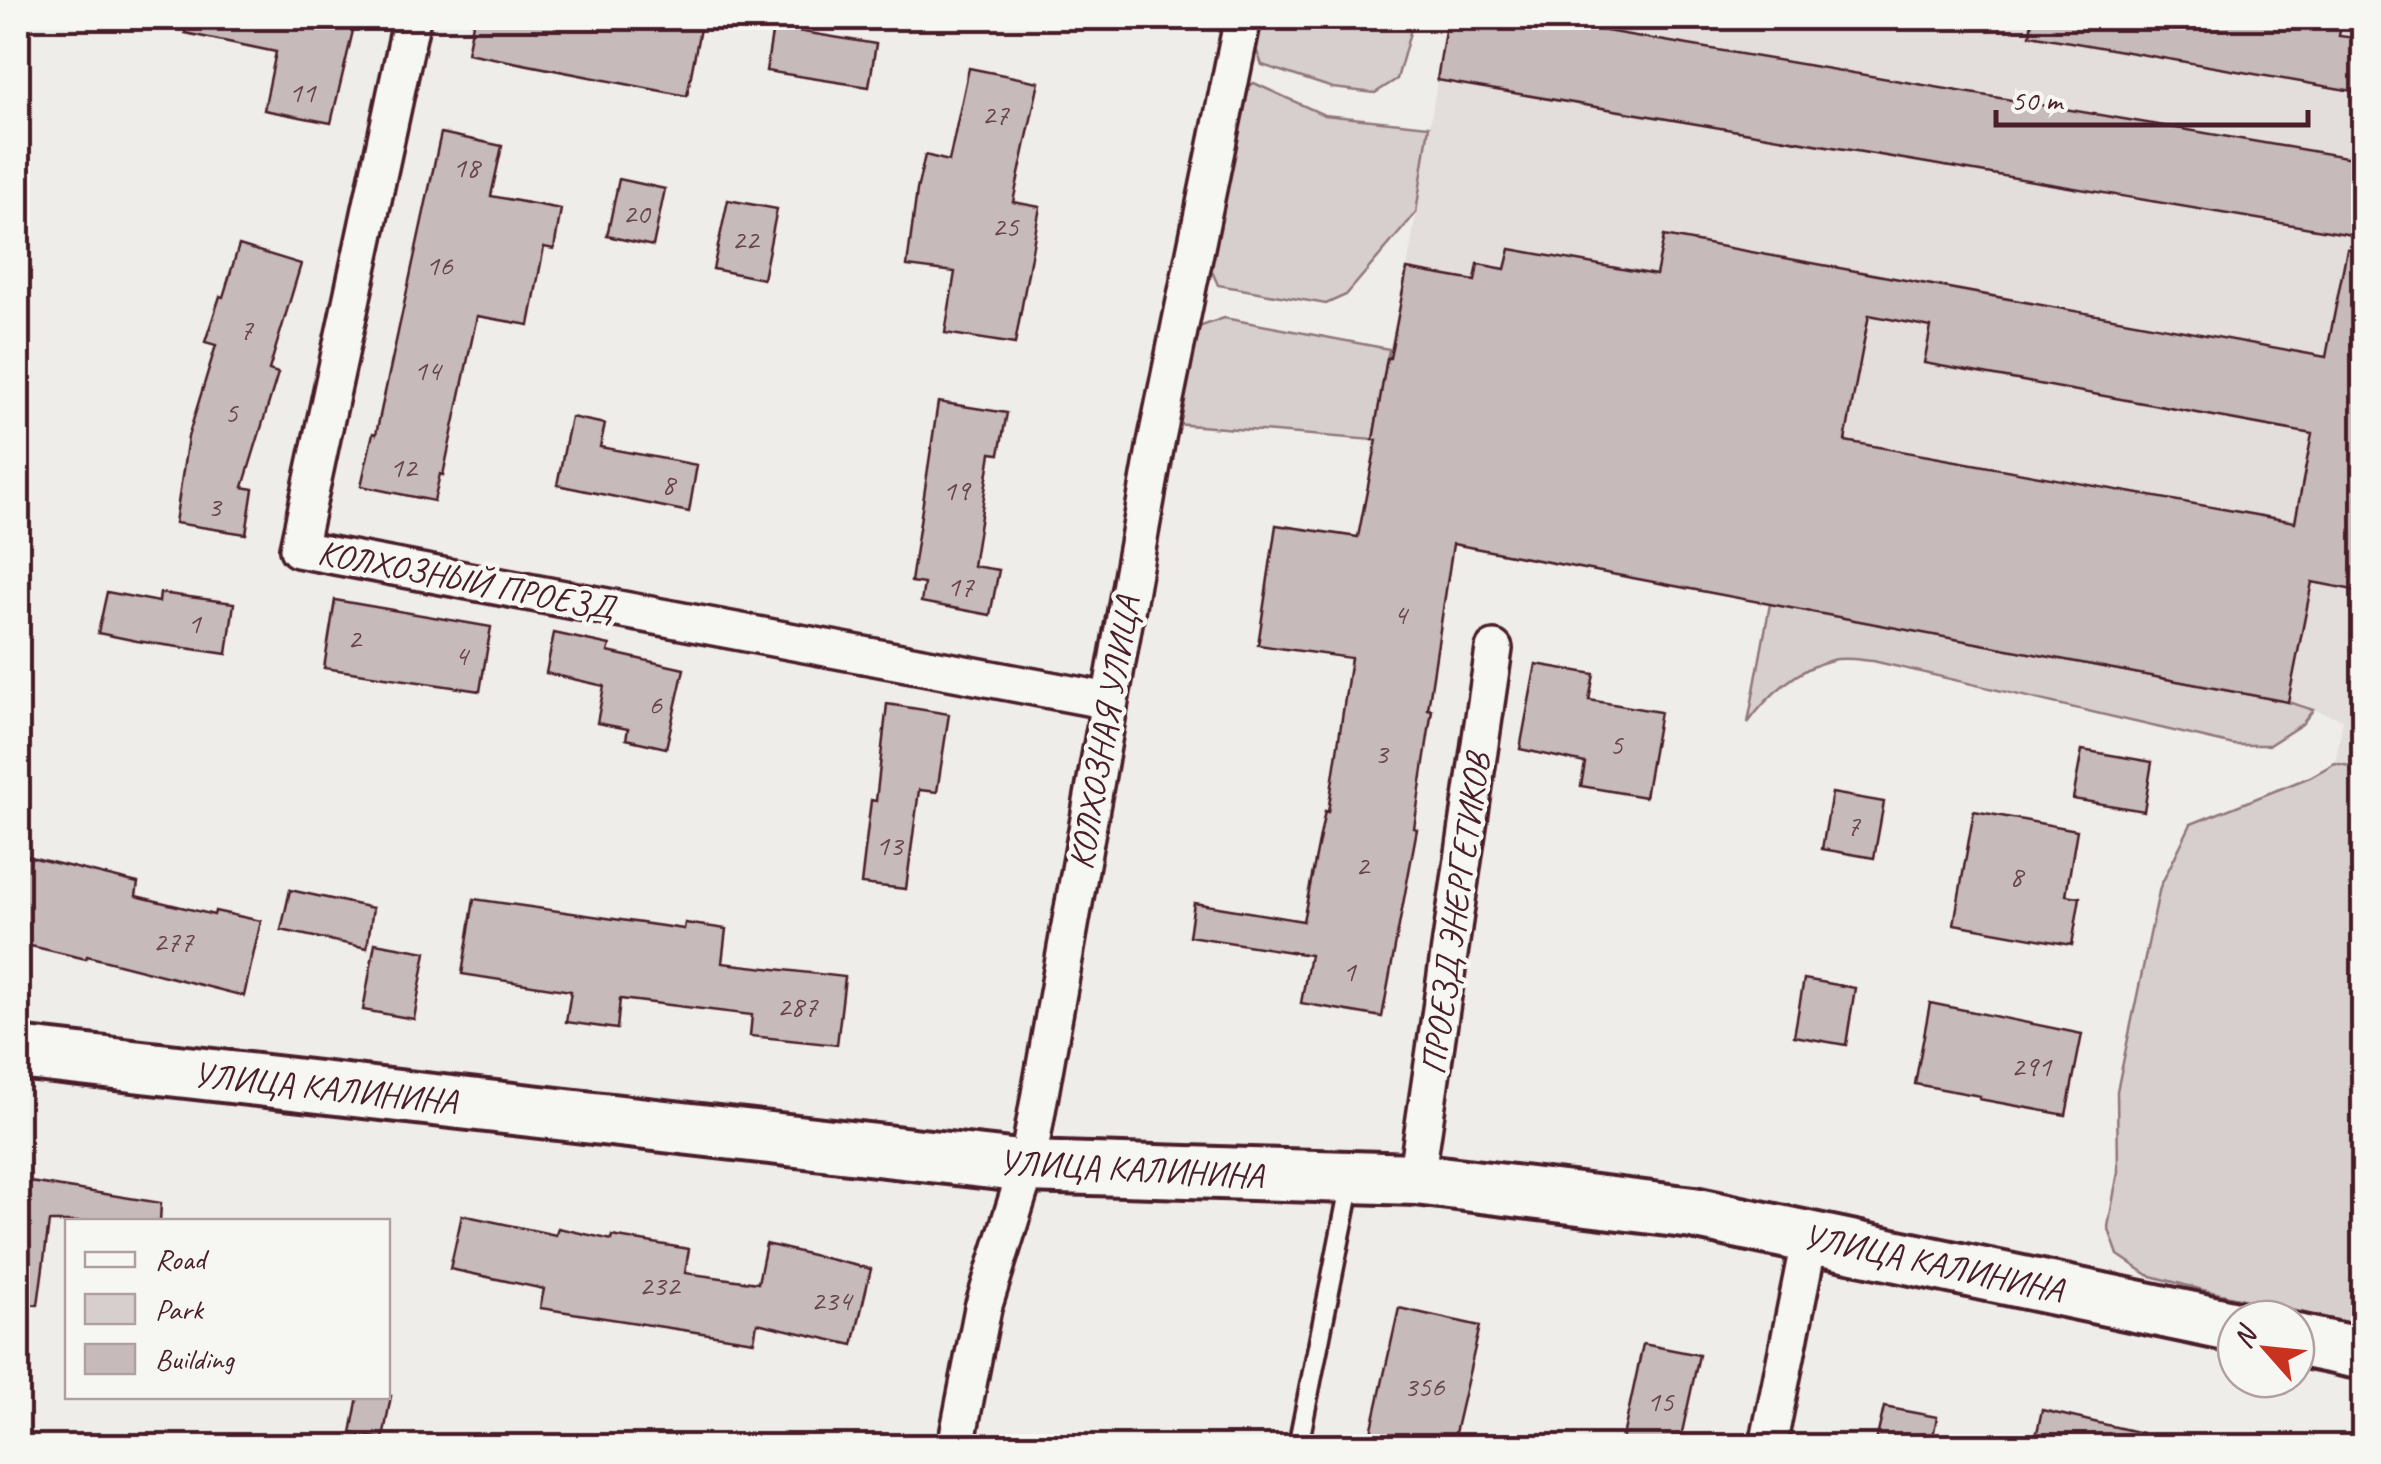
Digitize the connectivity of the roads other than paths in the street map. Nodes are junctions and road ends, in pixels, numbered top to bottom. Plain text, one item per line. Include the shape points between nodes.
1 (412, 18) edge
2 (1243, 18) edge
3 (1494, 649) dead end
4 (1109, 700) junction
5 (18, 1053) edge
6 (1027, 1168) junction
7 (1352, 1178) junction
8 (1416, 1179) junction
9 (1810, 1236) junction
10 (2216, 1323) edge
11 (2316, 1344) edge
12 (2364, 1354) edge
13 (956, 1446) edge
14 (1298, 1446) edge
15 (1768, 1446) edge

1 - 4 street, КОЛХОЗНЫЙ ПРОЕЗД via 298,549
2 - 4 street, КОЛХОЗНАЯ УЛИЦА
3 - 8 street, ПРОЕЗД ЭНЕРГЕТИКОВ
4 - 6 street, КОЛХОЗНАЯ УЛИЦА
5 - 6 street, УЛИЦА КАЛИНИНА
6 - 7 street, УЛИЦА КАЛИНИНА
6 - 13 street, КОЛХОЗНАЯ УЛИЦА via 983,1308
7 - 8 street, УЛИЦА КАЛИНИНА
7 - 14 lane
8 - 9 street, УЛИЦА КАЛИНИНА via 1693,1213
9 - 10 street, УЛИЦА КАЛИНИНА
9 - 15 street
11 - 12 street

